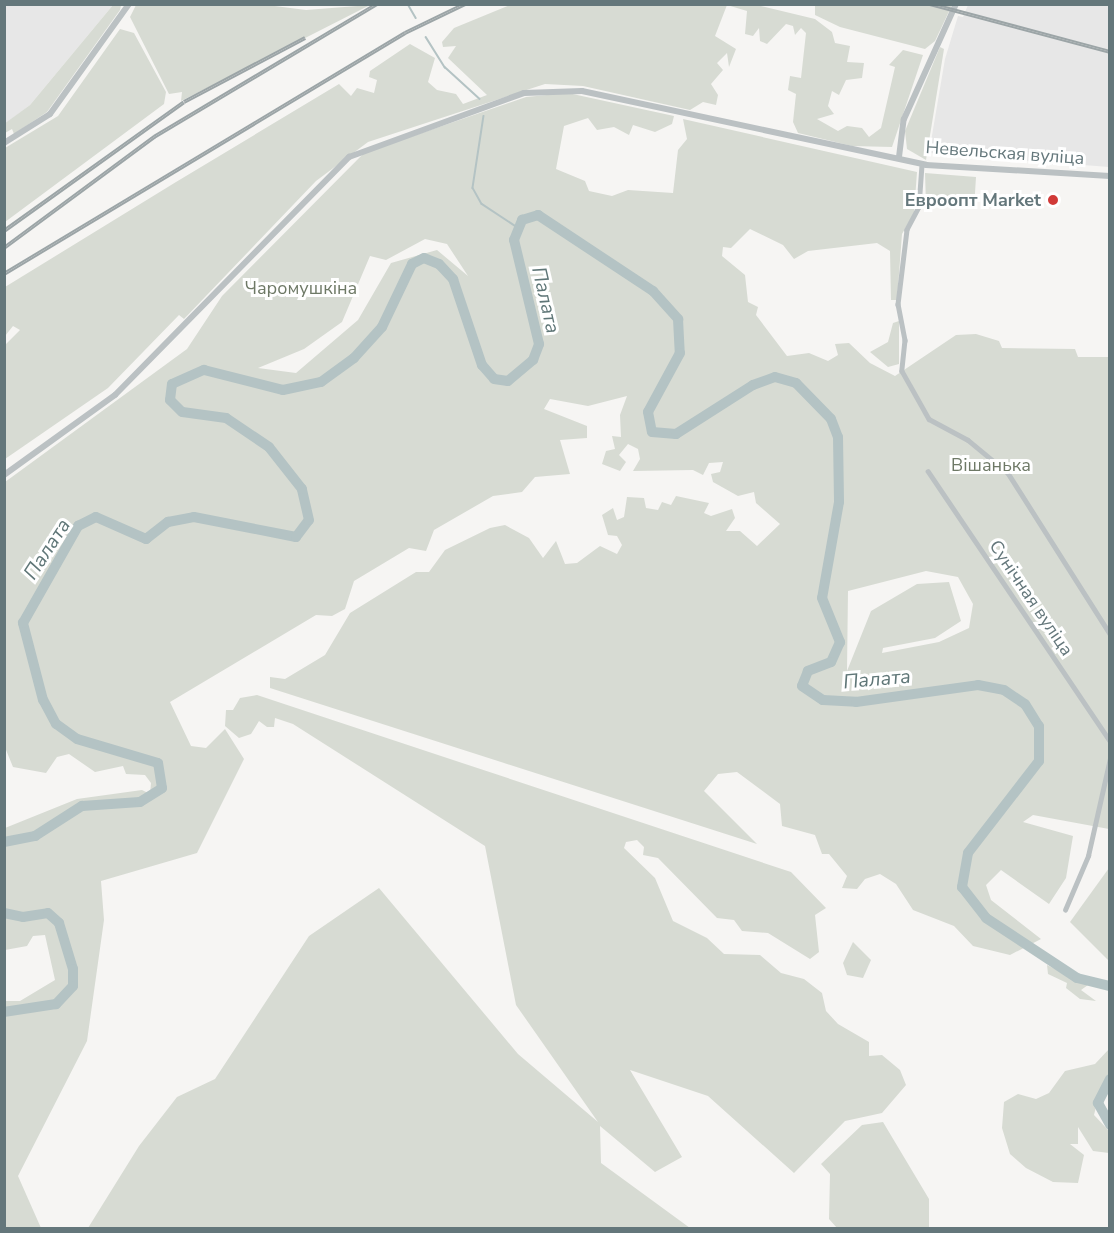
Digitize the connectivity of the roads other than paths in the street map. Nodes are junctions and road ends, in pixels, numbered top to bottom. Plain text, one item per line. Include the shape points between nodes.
1 (129, 4) edge
2 (956, 4) edge
3 (4, 143) edge
4 (899, 157) junction
5 (922, 165) junction
6 (1110, 176) edge
7 (928, 471) dead end
8 (4, 475) edge
9 (1110, 634) edge
10 (1110, 741) edge
11 (1110, 758) edge
12 (1065, 910) dead end

1 - 3 street via 50,114
2 - 4 street via 904,119
4 - 5 street, Невельская вуліца
4 - 8 street, Невельская вуліца via 564,88 524,93 369,146 333,170 115,395
5 - 6 street, Невельская вуліца
5 - 9 street via 920,207 907,230 898,304 905,340 902,371 929,419 968,440 1008,473
7 - 10 street, Сунічная вуліца
11 - 12 street via 1088,856

